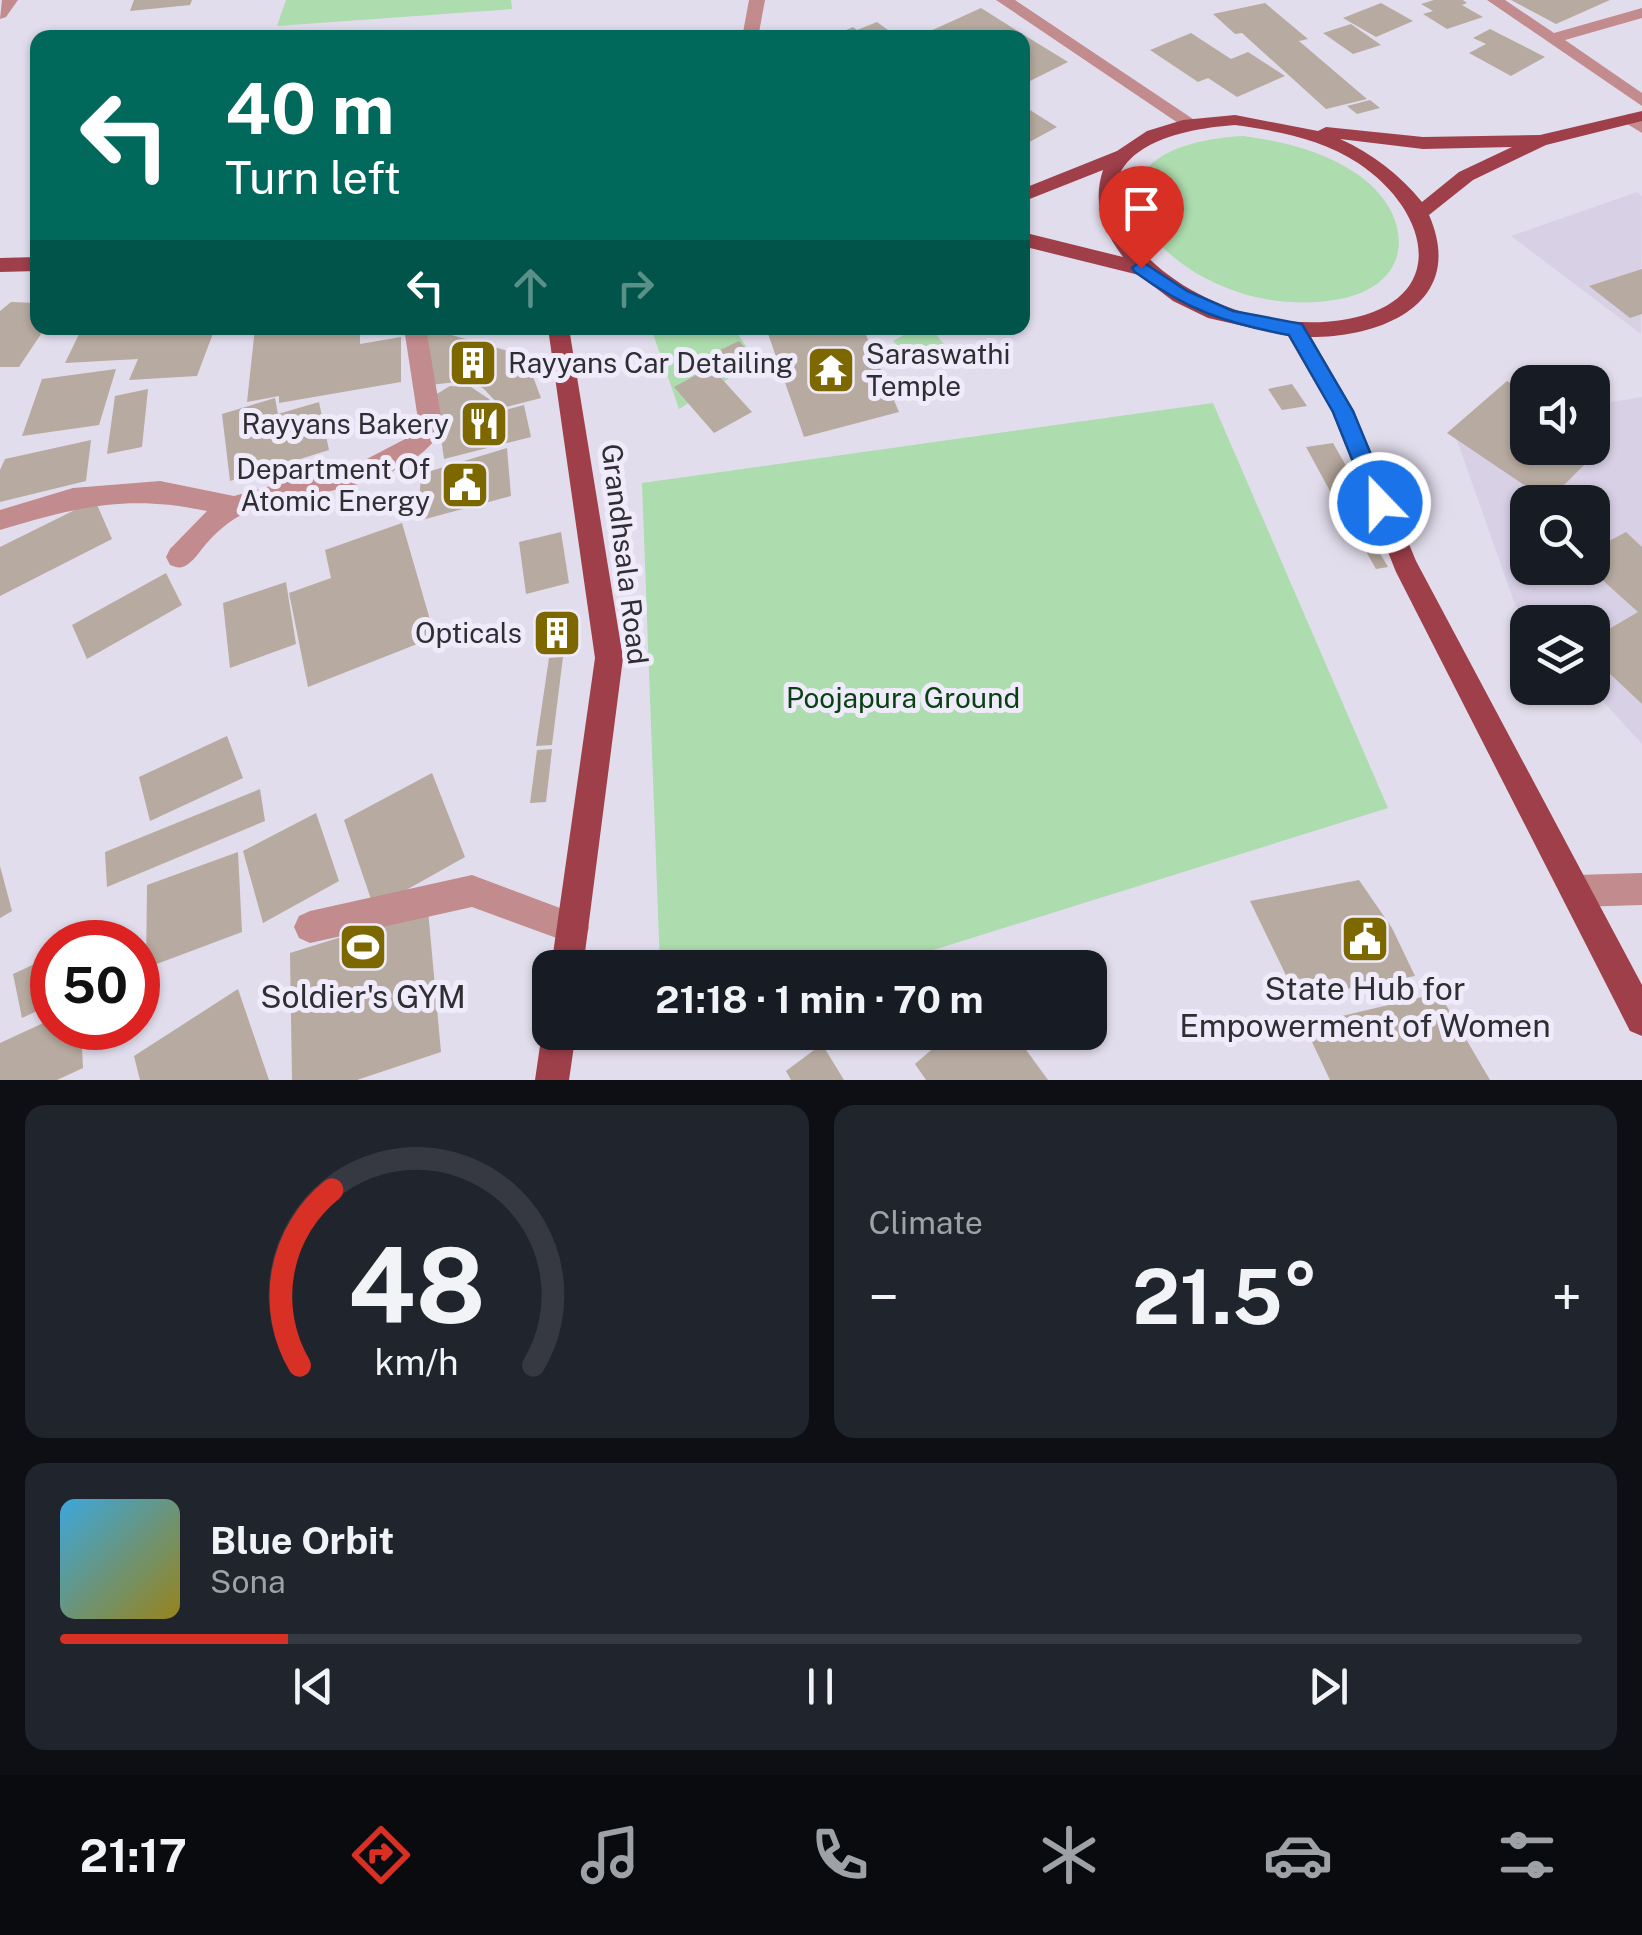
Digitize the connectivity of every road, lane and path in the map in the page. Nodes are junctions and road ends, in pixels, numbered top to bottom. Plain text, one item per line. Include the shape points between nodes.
1 (10, 0) edge
2 (757, 0) edge
3 (1004, 0) edge
4 (1495, 0) edge
5 (1642, 12) edge
6 (0, 14) edge
7 (751, 30) edge
8 (1552, 39) junction
9 (1642, 102) edge
10 (1637, 121) edge
11 (1190, 123) junction
12 (1283, 126) junction
13 (1540, 141) junction
14 (1122, 155) junction
15 (1030, 193) edge
16 (1421, 212) junction
17 (1030, 241) edge
18 (30, 264) edge
19 (0, 265) edge
20 (1141, 268) junction
21 (1295, 329) junction
22 (416, 335) edge
23 (559, 335) edge
24 (234, 506) junction
25 (0, 520) edge
26 (178, 557) dead end
27 (1642, 889) edge
28 (1576, 891) junction
29 (310, 928) dead end
30 (573, 928) junction
31 (570, 950) edge
32 (1642, 1019) edge
33 (556, 1050) edge
34 (552, 1080) edge

1 - 6 street
2 - 7 street
3 - 11 street
4 - 8 street
5 - 8 street
8 - 9 street
10 - 13 main road
11 - 12 main road
11 - 14 main road via 1151,135
12 - 13 main road via 1423,144
12 - 16 main road via 1365,159
13 - 16 main road via 1466,176
14 - 15 main road
14 - 20 main road via 1108,179 1106,208 1116,238
16 - 21 main road via 1432,243 1430,272 1412,299 1380,318 1337,329
17 - 20 main road
18 - 19 main road
20 - 21 main road via 1180,296 1230,317
21 - 28 main road via 1342,411 1406,564
22 - 24 street via 431,428 420,444 384,462
23 - 30 main road, Grandhsala Road via 609,658
24 - 25 street via 160,491 73,498
24 - 26 street
27 - 28 street
28 - 32 main road
29 - 30 street via 472,891
30 - 31 main road, Grandhsala Road
33 - 34 main road

